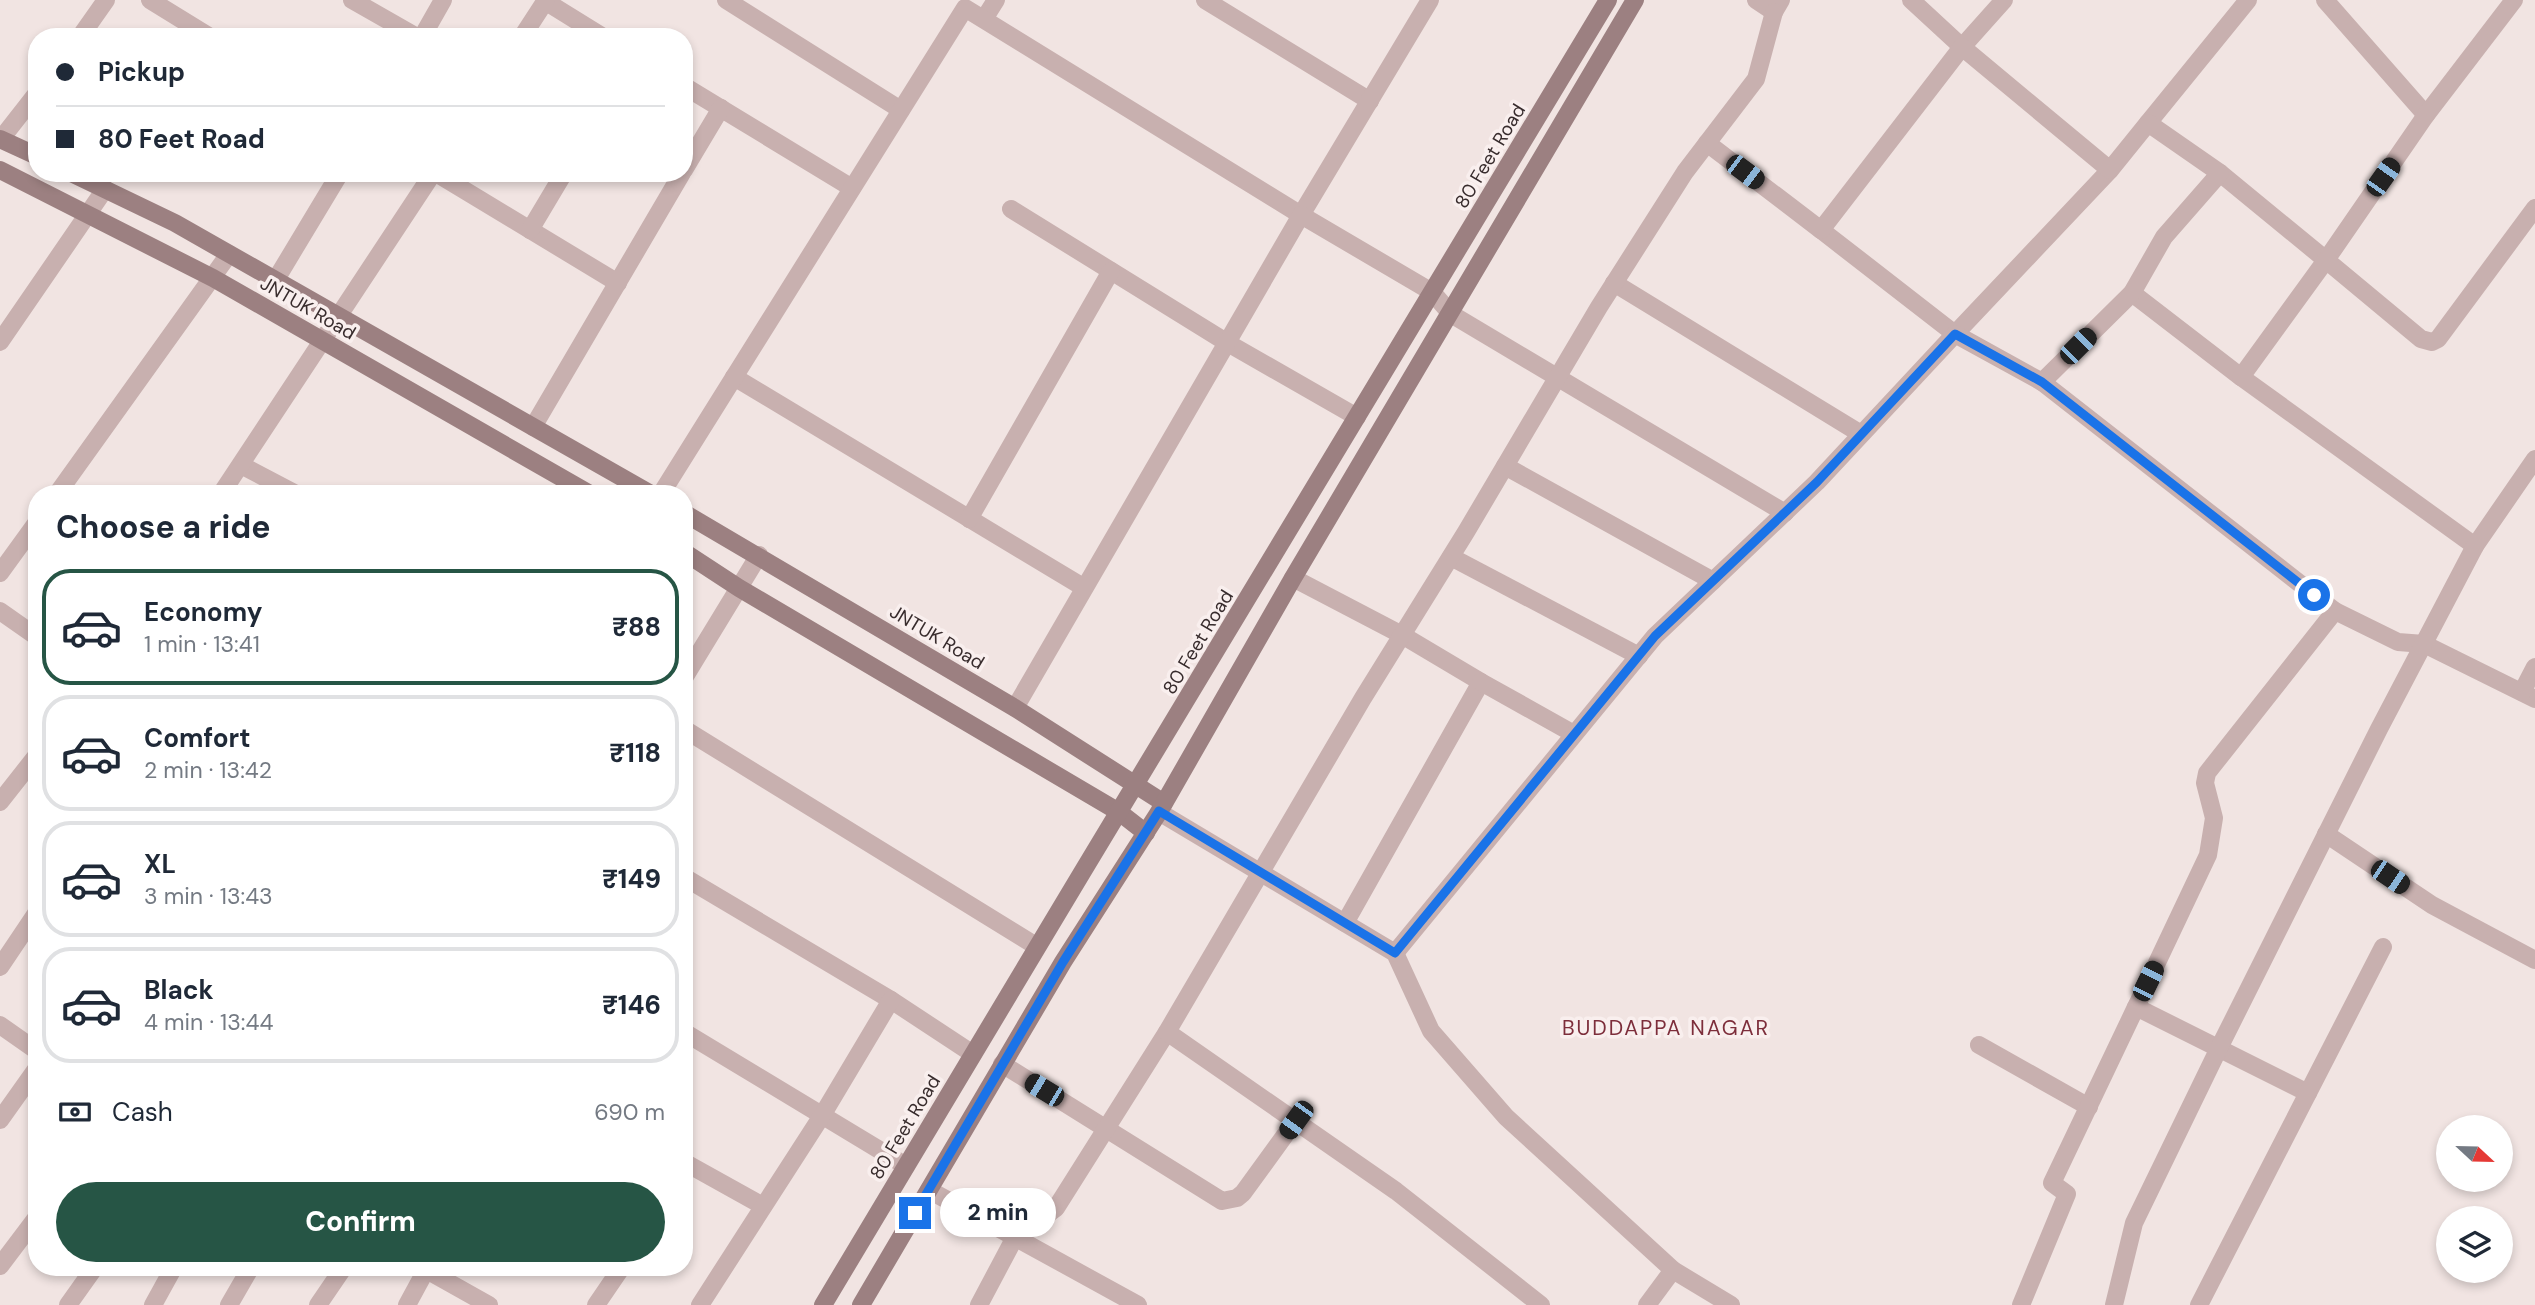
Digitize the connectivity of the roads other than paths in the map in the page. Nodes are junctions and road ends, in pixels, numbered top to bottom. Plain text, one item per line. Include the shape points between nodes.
1 (106, 0) edge
2 (149, 0) edge
3 (352, 0) edge
4 (443, 0) edge
5 (726, 0) edge
6 (996, 0) edge
7 (1205, 0) edge
8 (1430, 0) edge
9 (1608, 0) edge
10 (1635, 0) edge
11 (1756, 0) edge
12 (1911, 0) edge
13 (2004, 0) edge
14 (2248, 0) edge
15 (2514, 0) edge
16 (546, 1) edge
17 (2335, 3) edge
18 (959, 4) edge
19 (1777, 6) edge
20 (984, 19) junction
21 (86, 28) edge
22 (195, 28) edge
23 (403, 28) edge
24 (425, 28) edge
25 (528, 28) edge
26 (589, 28) edge
27 (1962, 47) junction
28 (693, 91) edge
29 (1370, 101) junction
30 (28, 104) edge
31 (721, 108) junction
32 (901, 110) junction
33 (2426, 115) junction
34 (2148, 123) junction
35 (1, 139) edge
36 (1707, 143) junction
37 (28, 152) edge
38 (693, 155) edge
39 (0, 170) edge
40 (2110, 170) junction
41 (2220, 173) junction
42 (89, 182) edge
43 (335, 182) edge
44 (429, 182) edge
45 (450, 182) edge
46 (559, 182) edge
47 (677, 182) edge
48 (852, 188) junction
49 (105, 190) junction
50 (2535, 208) edge
51 (1011, 209) dead end
52 (89, 213) junction
53 (1301, 215) junction
54 (530, 230) junction
55 (1821, 230) junction
56 (229, 254) junction
57 (2326, 260) junction
58 (1111, 271) junction
59 (213, 278) junction
60 (275, 281) junction
61 (618, 283) junction
62 (1614, 283) junction
63 (1432, 292) junction
64 (2132, 293) junction
65 (1451, 314) junction
66 (340, 317) junction
67 (1955, 334) junction
68 (324, 341) junction
69 (0, 342) edge
70 (1226, 342) junction
71 (734, 377) junction
72 (1558, 377) junction
73 (2241, 377) junction
74 (2042, 382) junction
75 (1357, 417) junction
76 (533, 427) junction
77 (1861, 434) junction
78 (2535, 459) edge
79 (241, 465) junction
80 (1505, 466) junction
81 (64, 485) edge
82 (228, 485) edge
83 (279, 485) edge
84 (574, 485) edge
85 (635, 485) edge
86 (667, 485) edge
87 (1785, 513) junction
88 (693, 518) edge
89 (969, 519) junction
90 (28, 534) edge
91 (2476, 546) junction
92 (759, 555) junction
93 (1451, 557) junction
94 (693, 558) edge
95 (0, 573) edge
96 (1293, 578) junction
97 (1713, 581) junction
98 (1083, 587) junction
99 (739, 588) junction
100 (0, 611) edge
101 (2335, 611) junction
102 (28, 631) edge
103 (1402, 635) junction
104 (2424, 644) junction
105 (1639, 656) junction
106 (693, 663) edge
107 (2535, 667) edge
108 (1481, 682) junction
109 (2529, 696) edge
110 (1015, 708) junction
111 (1574, 734) junction
112 (693, 735) edge
113 (28, 779) edge
114 (1136, 785) junction
115 (0, 802) edge
116 (1162, 807) junction
117 (1119, 812) junction
118 (1146, 833) junction
119 (2326, 834) junction
120 (1261, 874) junction
121 (693, 882) edge
122 (1345, 923) junction
123 (28, 925) edge
124 (1036, 946) junction
125 (2383, 947) dead end
126 (1395, 953) junction
127 (2535, 960) edge
128 (0, 967) edge
129 (891, 1000) junction
130 (2136, 1007) junction
131 (0, 1025) edge
132 (1167, 1032) junction
133 (693, 1037) edge
134 (28, 1045) edge
135 (1979, 1045) dead end
136 (2219, 1048) junction
137 (973, 1054) junction
138 (1002, 1064) junction
139 (28, 1081) edge
140 (2308, 1093) junction
141 (2089, 1107) junction
142 (824, 1114) junction
143 (1296, 1120) junction
144 (0, 1121) edge
145 (1107, 1128) junction
146 (906, 1166) junction
147 (693, 1172) edge
148 (929, 1190) junction
149 (763, 1206) junction
150 (28, 1229) edge
151 (1014, 1239) junction
152 (0, 1266) edge
153 (1673, 1270) junction
154 (89, 1276) edge
155 (169, 1276) edge
156 (246, 1276) edge
157 (338, 1276) edge
158 (421, 1276) edge
159 (437, 1276) edge
160 (613, 1276) edge
161 (1724, 1303) edge
162 (68, 1305) edge
163 (153, 1305) edge
164 (229, 1305) edge
165 (318, 1305) edge
166 (407, 1305) edge
167 (489, 1305) edge
168 (596, 1305) edge
169 (700, 1305) edge
170 (823, 1305) edge
171 (861, 1305) edge
172 (979, 1305) edge
173 (1138, 1305) edge
174 (1541, 1305) edge
175 (1647, 1305) edge
176 (2021, 1305) edge
177 (2114, 1305) edge
178 (2199, 1305) edge

1 - 21 street
2 - 22 street
3 - 23 street
4 - 24 street
5 - 32 street
6 - 20 street
7 - 29 street
8 - 29 street
9 - 63 main road, 80 Feet Road
10 - 65 main road
11 - 19 street
12 - 27 street
13 - 27 street
14 - 34 street
15 - 33 street
16 - 25 street
16 - 26 street
17 - 33 street
18 - 20 street
18 - 32 street
19 - 36 street via 1756,79
20 - 53 street
27 - 40 street
27 - 55 street
28 - 31 street
29 - 53 street
30 - 35 street
31 - 38 street
31 - 48 street
32 - 48 street
33 - 57 street
34 - 40 street
34 - 41 street
35 - 37 main road
36 - 55 street
36 - 62 street
39 - 52 main road, JNTUK Road
40 - 67 street
41 - 57 street
41 - 64 street via 2164,237
42 - 49 main road, JNTUK Road
43 - 60 street
44 - 66 street
45 - 54 street
46 - 54 street
47 - 61 street
48 - 71 street
49 - 52 street
49 - 56 main road, JNTUK Road
50 - 57 street via 2442,336 2432,342 2421,339
51 - 58 street
52 - 59 main road, JNTUK Road
52 - 69 street
53 - 63 street
53 - 70 street
54 - 61 street
55 - 67 street
56 - 59 street
56 - 60 main road, JNTUK Road
57 - 73 street
58 - 70 street
58 - 89 street
59 - 68 main road, JNTUK Road
59 - 81 street
60 - 66 main road, JNTUK Road
61 - 76 street
62 - 72 street
62 - 77 street
63 - 65 street
63 - 75 main road, 80 Feet Road
64 - 73 street
64 - 74 street
65 - 72 street
65 - 96 main road
66 - 68 street
66 - 76 main road, JNTUK Road
67 - 74 street
67 - 77 street
68 - 79 street
68 - 84 main road, JNTUK Road
70 - 75 street
70 - 98 street
71 - 86 street
71 - 89 street
72 - 80 street
72 - 87 street
73 - 91 street
74 - 101 street
75 - 114 main road, 80 Feet Road
76 - 85 main road, JNTUK Road
77 - 87 street
78 - 91 street
79 - 82 street
79 - 83 street
80 - 93 street
80 - 97 street
87 - 97 street
88 - 92 main road, JNTUK Road
89 - 98 street
90 - 95 street
91 - 104 street
92 - 99 street
92 - 110 main road, JNTUK Road
93 - 103 street
93 - 105 street
94 - 99 main road
96 - 103 street
96 - 116 main road
97 - 105 street
98 - 110 street
99 - 106 street
99 - 117 main road
100 - 102 street
101 - 104 street via 2398,642
101 - 130 street via 2207,773 2205,783 2214,818 2208,855
103 - 108 street
103 - 120 street
104 - 109 street
104 - 119 street
105 - 111 street
107 - 109 street
108 - 111 street
108 - 122 street
110 - 114 main road, JNTUK Road
111 - 126 street
112 - 124 street
113 - 115 street
114 - 116 main road, JNTUK Road
114 - 117 main road, 80 Feet Road
116 - 118 main road
116 - 120 street
117 - 118 main road
117 - 124 main road, 80 Feet Road
118 - 138 main road
119 - 127 street via 2432,905
119 - 136 street
120 - 122 street
120 - 132 street
121 - 129 street
122 - 126 street
123 - 128 street
124 - 137 main road, 80 Feet Road
125 - 140 street
126 - 153 street via 1431,1031 1506,1117
129 - 137 street
129 - 142 street
130 - 136 street
130 - 141 street
131 - 134 street
132 - 143 street
132 - 145 street
133 - 142 street
135 - 141 street
136 - 140 street
136 - 177 street via 2134,1223
137 - 146 main road, 80 Feet Road
138 - 145 street
138 - 148 main road
139 - 144 street
140 - 178 street
141 - 176 street via 2052,1184 2067,1194
142 - 146 street
142 - 149 street
143 - 145 street via 1243,1193 1229,1201 1215,1198
143 - 174 street via 1396,1191
145 - 151 street via 1056,1208
146 - 170 main road, 80 Feet Road
147 - 149 street
148 - 151 street
148 - 171 main road
149 - 169 street
150 - 152 street
151 - 172 street
151 - 173 street
153 - 161 street
153 - 175 street
154 - 162 street
155 - 163 street
156 - 164 street
157 - 165 street
158 - 166 street
159 - 167 street
160 - 168 street

